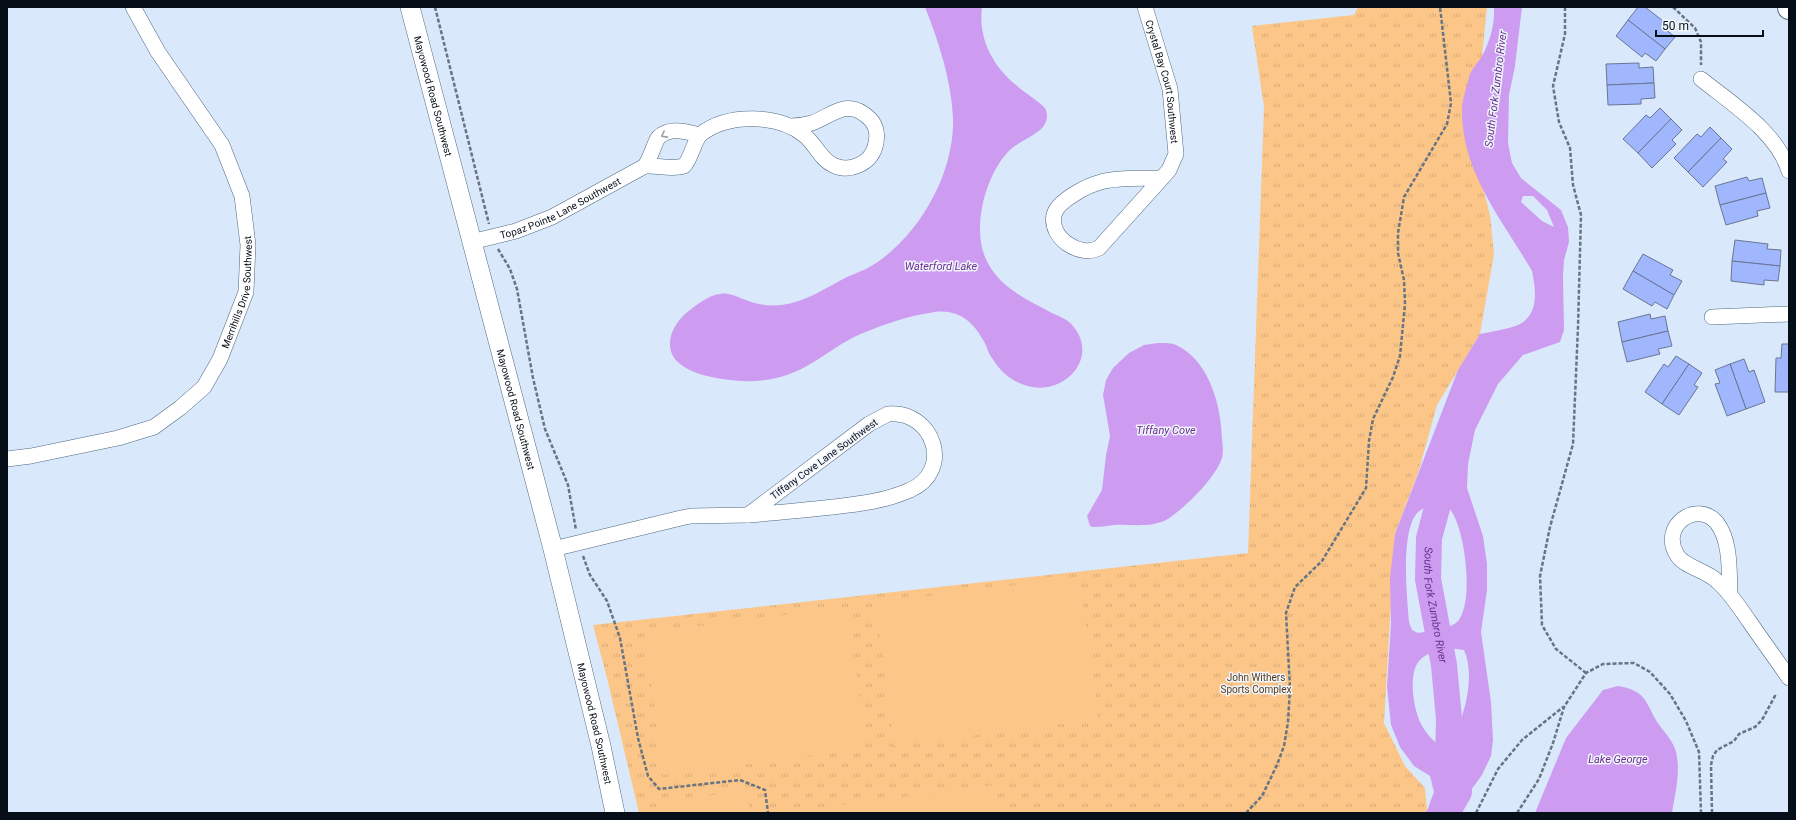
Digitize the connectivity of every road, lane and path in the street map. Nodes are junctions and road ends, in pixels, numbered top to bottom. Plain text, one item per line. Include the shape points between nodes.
1 (133, 7) edge
2 (410, 7) edge
3 (435, 7) edge
4 (1144, 7) edge
5 (1440, 7) edge
6 (1565, 7) edge
7 (1673, 7) edge
8 (1702, 79) joint
9 (791, 126) junction
10 (700, 135) junction
11 (645, 166) junction
12 (1789, 171) edge
13 (1162, 178) junction
14 (493, 236) junction
15 (471, 242) junction
16 (1789, 314) edge
17 (1712, 317) dead end
18 (7, 459) edge
19 (748, 515) junction
20 (578, 543) junction
21 (553, 549) junction
22 (1730, 594) junction
23 (1586, 673) junction
24 (1789, 678) edge
25 (1776, 694) dead end
26 (1564, 707) junction
27 (615, 813) edge
28 (768, 813) edge
29 (1246, 813) edge
30 (1476, 813) edge
31 (1517, 813) edge
32 (1701, 813) edge
33 (1712, 813) edge

1 - 18 street, Merrihills Drive Southwest via 158,52 222,146 242,196 248,245 246,292 220,359 204,387 154,427 118,438
2 - 15 street, Mayowood Road Southwest
3 - 14 path
4 - 13 street, Crystal Bay Court Southwest via 1170,89 1176,146 1173,162
5 - 29 path via 1451,103 1447,124 1404,197 1398,233 1405,304 1400,356 1373,418 1366,488 1322,561 1295,587 1286,613 1290,688 1284,746 1262,796
6 - 23 path via 1564,34 1553,86 1559,122 1570,148 1573,186 1581,215 1573,444 1550,527 1540,576 1542,625 1556,649
7 - 8 path via 1695,28 1701,42
8 - 12 street via 1770,137 1784,155
9 - 9 street via 804,135 825,159 841,168 858,166 875,148 875,126 865,114 851,109 836,110 812,123
9 - 10 street via 762,120 736,119
10 - 11 street via 684,166
10 -> 11 street via 675,131 664,134 658,139
11 - 14 street, Topaz Pointe Lane Southwest via 552,217
13 - 13 street, Crystal Bay Court Southwest via 1104,243 1093,251 1075,249 1055,228 1054,214 1058,207 1085,188 1102,181
14 - 15 street, Topaz Pointe Lane Southwest
14 - 20 path via 517,289 545,429 568,485
15 - 21 street, Mayowood Road Southwest
16 - 17 street
19 - 19 street, Tiffany Cove Lane Southwest via 860,503 910,491 930,474 934,456 932,439 920,423 912,418 901,414 888,414 869,424
19 - 20 street, Tiffany Cove Lane Southwest via 691,516
20 - 21 street, Tiffany Cove Lane Southwest
20 - 28 path via 590,575 608,601 620,638 638,738 648,776 659,789 740,780 765,790
21 - 27 street, Mayowood Road Southwest
22 - 22 street via 1729,566 1722,530 1708,516 1690,515 1674,528 1673,547 1678,556 1706,573
22 - 24 street
23 - 26 path
23 - 32 path via 1603,664 1634,663 1650,672 1670,694 1686,721 1699,752
25 - 33 path via 1762,720 1755,727 1739,734 1734,741 1717,750 1713,756
26 - 30 path via 1522,740 1498,769
26 - 31 path via 1539,778

